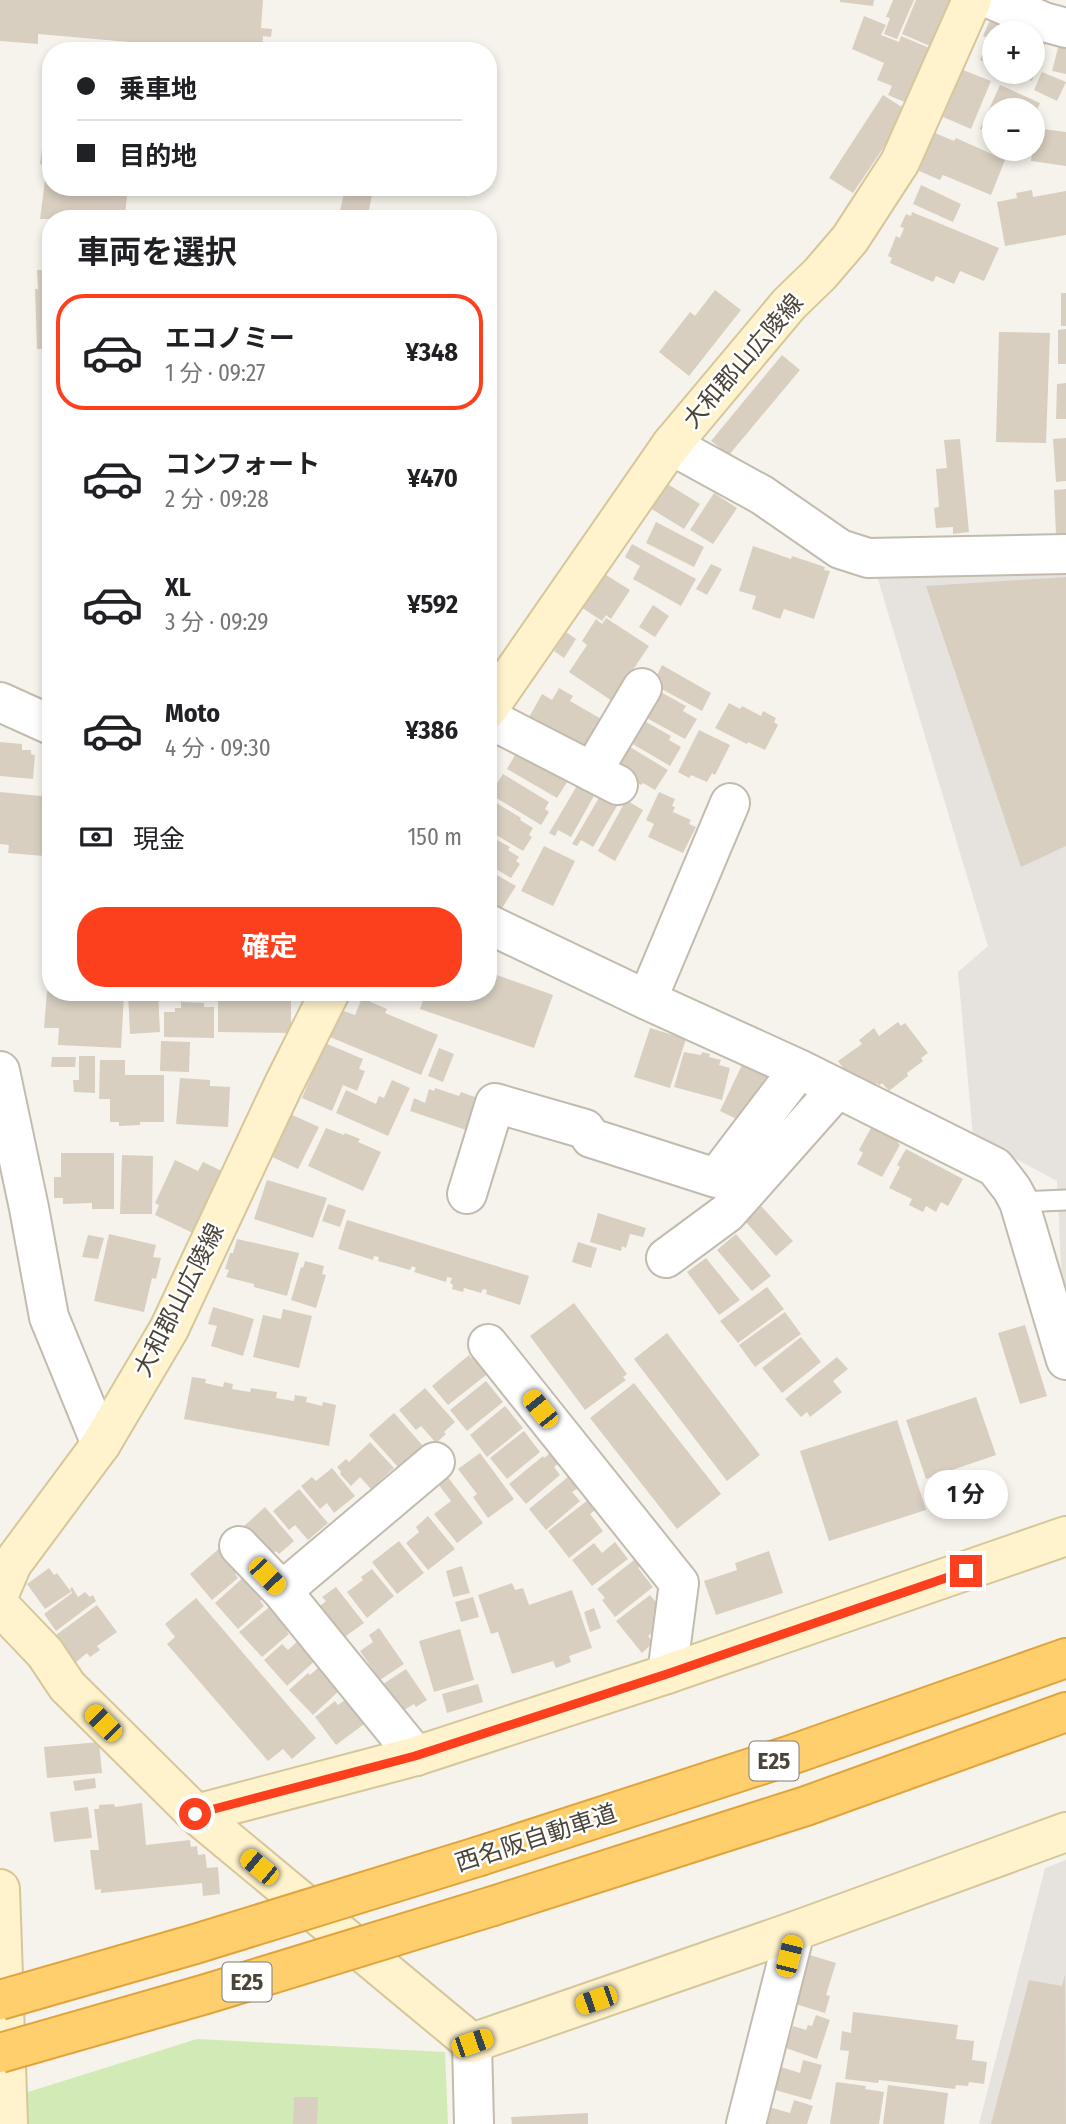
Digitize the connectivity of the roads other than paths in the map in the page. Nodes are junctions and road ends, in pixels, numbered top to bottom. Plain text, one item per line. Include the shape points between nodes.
1 (972, 0) edge
2 (992, 0) edge
3 (1066, 28) edge
4 (671, 445) junction
5 (1066, 554) edge
6 (642, 688) dead end
7 (497, 696) edge
8 (0, 702) edge
9 (42, 721) edge
10 (497, 723) edge
11 (730, 803) dead end
12 (497, 928) edge
13 (647, 1000) junction
14 (325, 1001) edge
15 (799, 1069) junction
16 (0, 1071) edge
17 (837, 1089) junction
18 (467, 1194) dead end
19 (1066, 1200) edge
20 (1019, 1202) junction
21 (666, 1258) dead end
22 (488, 1344) dead end
23 (1066, 1360) edge
24 (101, 1444) junction
25 (435, 1462) dead end
26 (1066, 1536) edge
27 (239, 1546) dead end
28 (282, 1591) junction
29 (0, 1592) edge
30 (0, 1606) edge
31 (1066, 1658) edge
32 (667, 1674) junction
33 (1066, 1712) edge
34 (415, 1756) junction
35 (195, 1814) junction
36 (1066, 1832) edge
37 (0, 1889) edge
38 (795, 1931) junction
39 (0, 2000) edge
40 (472, 2043) junction
41 (0, 2053) edge
42 (8, 2124) edge
43 (474, 2124) edge
44 (746, 2124) edge

1 - 4 street, 大和郡山広陵線 via 900,162 850,239 789,303
2 - 3 street
4 - 5 street via 762,495 841,549 868,558
4 - 7 street, 大和郡山広陵線
6 - 10 street via 605,778
8 - 9 street
11 - 13 street
12 - 13 street
13 - 15 street
14 - 24 street, 大和郡山広陵線 via 169,1329
15 - 17 street
15 - 18 street via 716,1178 591,1138 584,1129 495,1103
16 - 24 street via 48,1317
17 - 20 street via 995,1167
17 - 21 street via 727,1213
19 - 20 lane
20 - 23 street
22 - 32 street via 679,1583
24 - 29 street, 大和郡山広陵線 via 12,1564
25 - 28 street
26 - 32 street
27 - 28 street
28 - 34 street
30 - 35 street via 45,1654 66,1686
31 - 39 highway, 西名阪自動車道 / E25, bridge via 788,1756 480,1856
32 - 34 street
33 - 41 highway, 西名阪自動車道 / E25, bridge via 806,1806 206,1994
34 - 35 street
35 - 40 street
36 - 38 street
37 - 42 street
38 - 40 street
38 - 44 street
40 - 43 street

